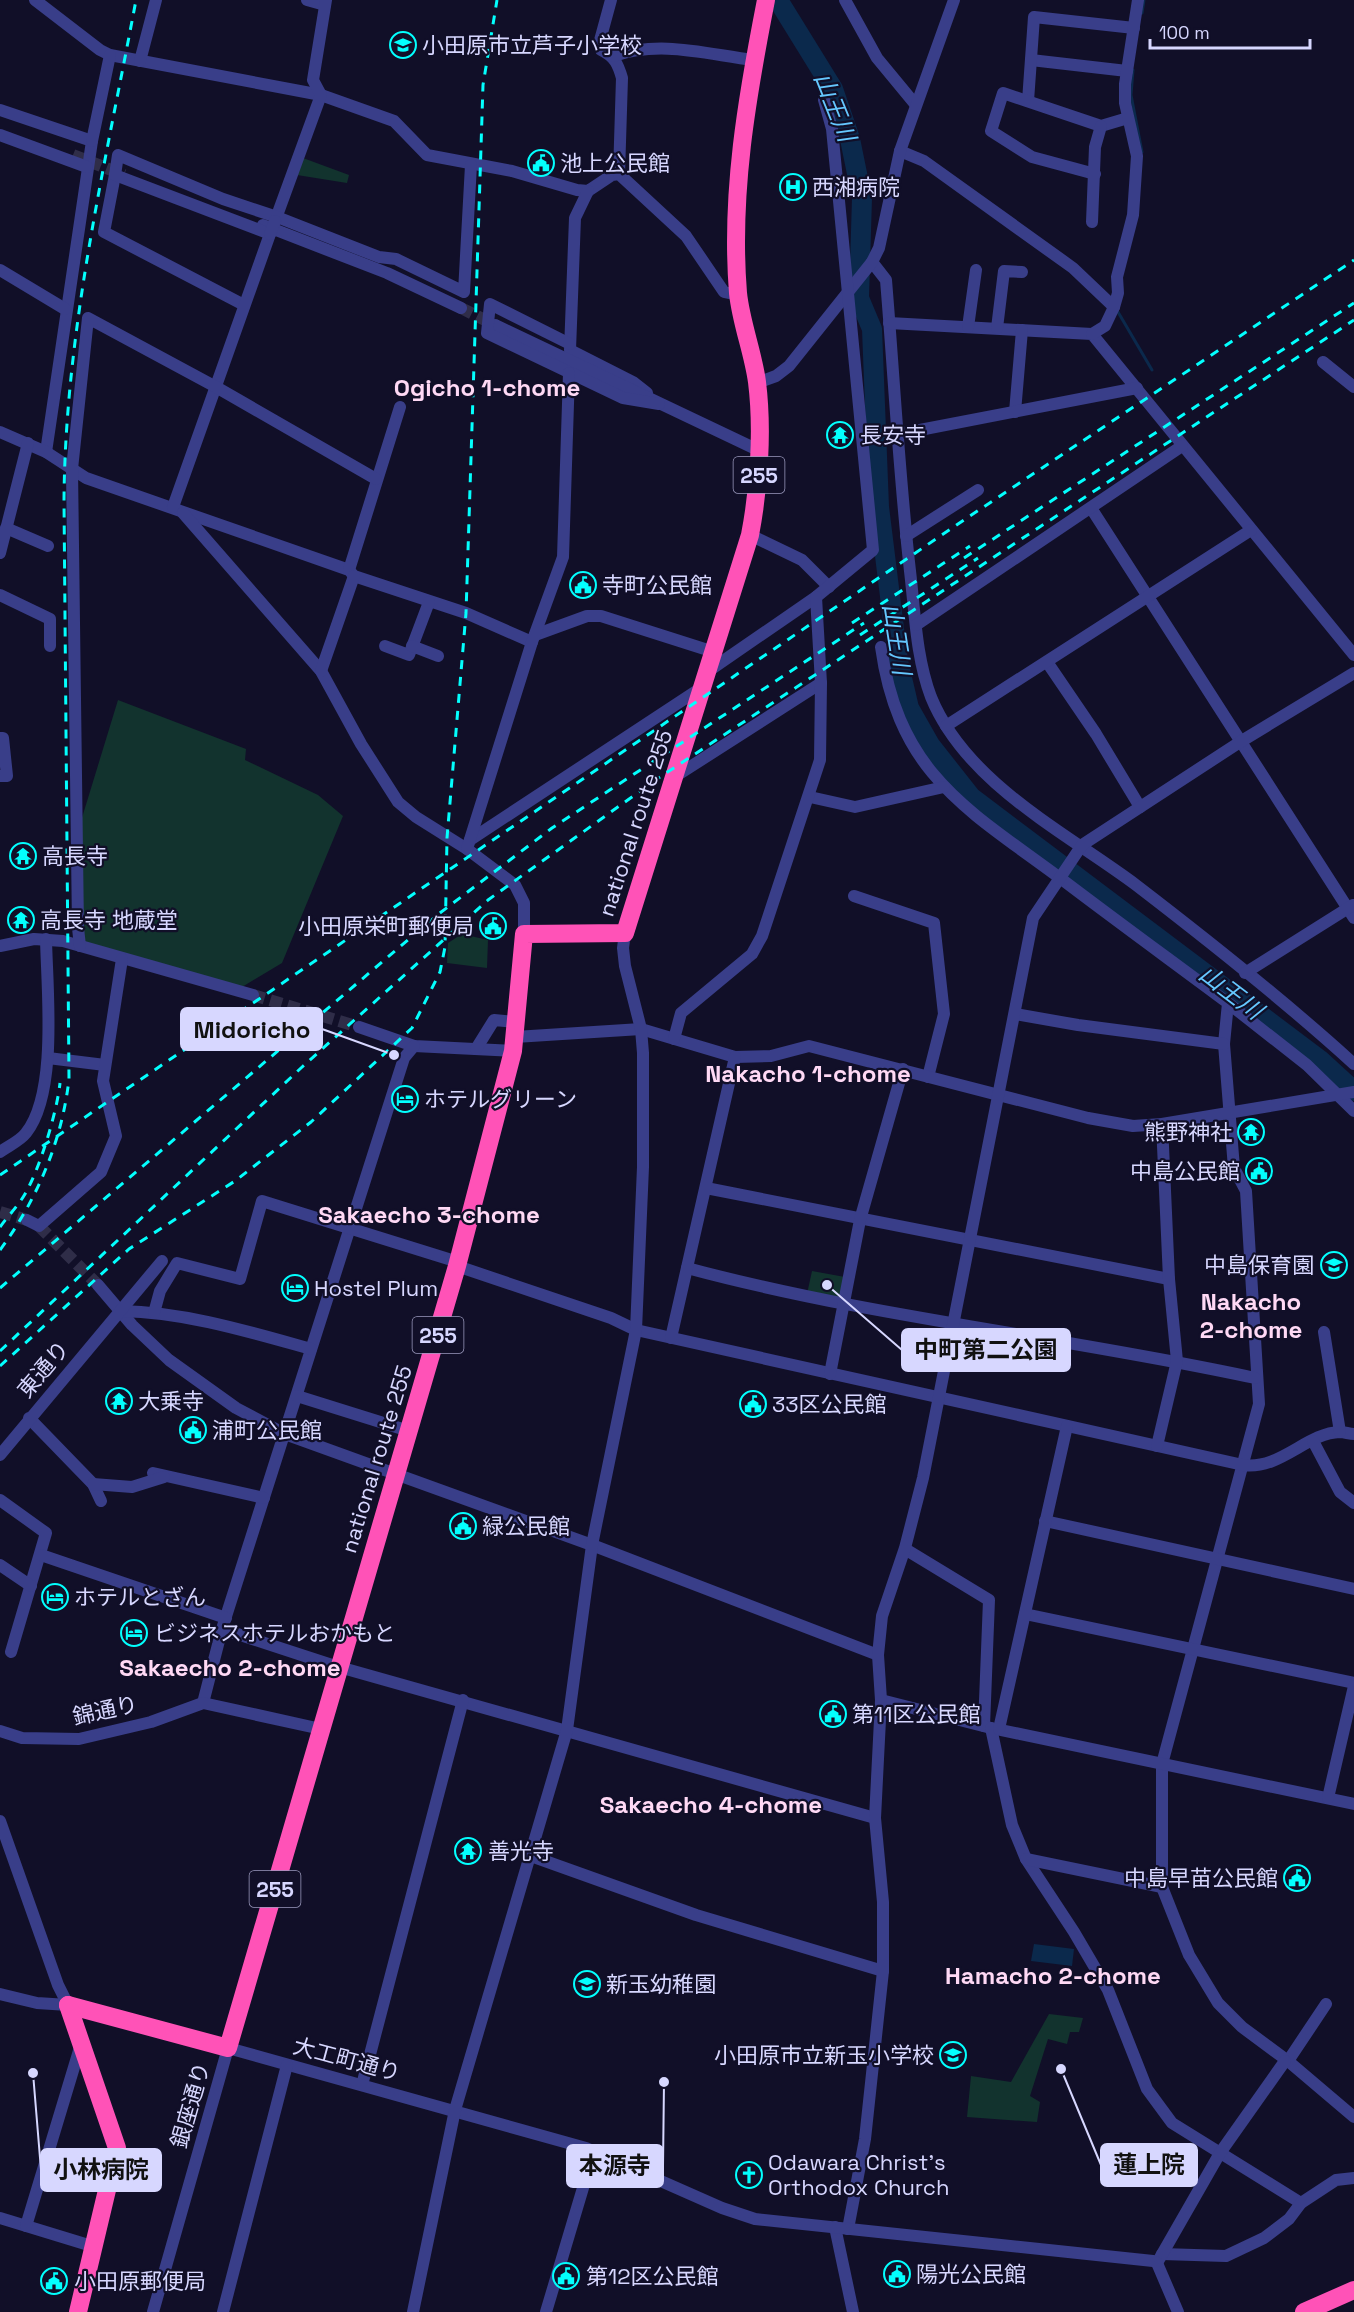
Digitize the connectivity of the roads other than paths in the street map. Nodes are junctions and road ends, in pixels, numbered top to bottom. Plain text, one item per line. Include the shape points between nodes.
1 (34, 0) edge
2 (156, 0) edge
3 (307, 0) edge
4 (611, 0) edge
5 (766, 0) edge
6 (845, 0) edge
7 (954, 0) edge
8 (1138, 0) edge
9 (326, 3) edge
10 (1134, 28) junction
11 (110, 55) junction
12 (613, 56) junction
13 (754, 60) junction
14 (1031, 60) junction
15 (140, 61) junction
16 (1127, 71) junction
17 (321, 95) junction
18 (824, 100) dead end
19 (1028, 101) junction
20 (915, 104) junction
21 (0, 110) edge
22 (1128, 118) junction
23 (1101, 126) junction
24 (0, 128) edge
25 (0, 135) edge
26 (92, 141) junction
27 (900, 151) junction
28 (73, 155) tunnel mouth
29 (471, 165) junction
30 (87, 166) junction
31 (619, 174) junction
32 (1095, 174) junction
33 (119, 175) junction
34 (588, 191) junction
35 (276, 219) junction
36 (1092, 222) dead end
37 (270, 234) junction
38 (872, 262) junction
39 (0, 270) edge
40 (976, 270) dead end
41 (1022, 272) dead end
42 (848, 293) junction
43 (738, 295) junction
44 (244, 305) junction
45 (1114, 307) junction
46 (461, 308) tunnel mouth
47 (65, 309) junction
48 (889, 323) junction
49 (495, 325) tunnel mouth
50 (968, 327) junction
51 (997, 328) junction
52 (1023, 330) junction
53 (1092, 334) junction
54 (570, 344) junction
55 (1323, 362) dead end
56 (570, 373) junction
57 (757, 383) junction
58 (216, 387) junction
59 (1354, 387) edge
60 (1137, 388) junction
61 (659, 404) junction
62 (400, 407) dead end
63 (1015, 412) junction
64 (0, 432) edge
65 (898, 434) junction
66 (28, 443) junction
67 (1182, 446) junction
68 (758, 450) junction
69 (46, 452) junction
70 (72, 469) junction
71 (376, 479) junction
72 (978, 490) dead end
73 (1091, 508) junction
74 (177, 509) junction
75 (6, 528) junction
76 (1251, 530) junction
77 (750, 536) junction
78 (906, 536) junction
79 (48, 546) dead end
80 (0, 553) edge
81 (351, 573) junction
82 (829, 587) junction
83 (0, 595) edge
84 (1148, 596) junction
85 (816, 597) junction
86 (429, 602) junction
87 (916, 625) junction
88 (533, 639) junction
89 (50, 646) dead end
90 (385, 646) dead end
91 (412, 646) junction
92 (880, 647) dead end
93 (1354, 655) edge
94 (438, 656) dead end
95 (1047, 662) junction
96 (710, 669) junction
97 (321, 671) junction
98 (1354, 673) edge
99 (821, 683) junction
100 (946, 726) junction
101 (0, 738) edge
102 (1240, 742) junction
103 (0, 776) edge
104 (676, 777) junction
105 (944, 787) junction
106 (810, 797) junction
107 (1140, 807) junction
108 (468, 844) junction
109 (1082, 845) junction
110 (1059, 877) junction
111 (854, 896) dead end
112 (1352, 911) edge
113 (625, 933) junction
114 (524, 934) junction
115 (46, 939) junction
116 (0, 945) edge
117 (80, 946) junction
118 (122, 959) junction
119 (1245, 974) junction
120 (253, 994) tunnel mouth
121 (1228, 1003) junction
122 (1015, 1014) junction
123 (359, 1027) tunnel mouth
124 (642, 1029) junction
125 (515, 1037) junction
126 (674, 1039) junction
127 (1224, 1044) junction
128 (414, 1046) junction
129 (476, 1049) junction
130 (735, 1057) junction
131 (48, 1058) junction
132 (1354, 1064) edge
133 (105, 1065) junction
134 (903, 1069) junction
135 (928, 1077) junction
136 (1354, 1092) edge
137 (999, 1094) junction
138 (1339, 1094) junction
139 (1231, 1110) junction
140 (1354, 1111) edge
141 (1162, 1124) junction
142 (0, 1152) edge
143 (706, 1188) junction
144 (27, 1220) tunnel mouth
145 (860, 1220) junction
146 (349, 1227) junction
147 (971, 1241) junction
148 (162, 1261) dead end
149 (458, 1264) junction
150 (687, 1268) junction
151 (1169, 1280) junction
152 (99, 1285) tunnel mouth
153 (844, 1302) junction
154 (121, 1311) junction
155 (154, 1313) junction
156 (956, 1324) junction
157 (636, 1330) junction
158 (1324, 1332) dead end
159 (671, 1338) junction
160 (311, 1349) junction
161 (1177, 1362) junction
162 (830, 1374) junction
163 (1255, 1378) junction
164 (297, 1396) junction
165 (940, 1398) junction
166 (29, 1418) junction
167 (1067, 1426) junction
168 (409, 1431) junction
169 (1340, 1432) junction
170 (285, 1434) junction
171 (1354, 1434) edge
172 (1313, 1441) junction
173 (1157, 1446) junction
174 (0, 1455) edge
175 (1243, 1465) junction
176 (153, 1473) dead end
177 (396, 1474) junction
178 (168, 1476) junction
179 (93, 1484) junction
180 (264, 1498) junction
181 (0, 1500) edge
182 (101, 1501) dead end
183 (1354, 1503) edge
184 (1046, 1521) junction
185 (592, 1545) junction
186 (904, 1549) junction
187 (41, 1555) junction
188 (1217, 1560) junction
189 (0, 1565) edge
190 (31, 1586) junction
191 (1354, 1589) edge
192 (1025, 1614) junction
193 (224, 1623) junction
194 (1194, 1649) junction
195 (11, 1652) dead end
196 (878, 1655) junction
197 (339, 1667) junction
198 (1354, 1685) edge
199 (463, 1700) junction
200 (881, 1700) junction
201 (203, 1703) junction
202 (991, 1728) junction
203 (321, 1729) junction
204 (567, 1730) junction
205 (0, 1731) edge
206 (1162, 1764) junction
207 (1328, 1798) junction
208 (1354, 1804) edge
209 (875, 1818) junction
210 (0, 1821) edge
211 (531, 1856) junction
212 (1026, 1859) junction
213 (1162, 1887) junction
214 (883, 1971) junction
215 (0, 1994) edge
216 (1326, 2004) dead end
217 (68, 2005) junction
218 (81, 2043) junction
219 (228, 2048) junction
220 (1287, 2061) junction
221 (287, 2065) junction
222 (362, 2085) junction
223 (455, 2110) junction
224 (1354, 2116) edge
225 (594, 2151) junction
226 (1220, 2153) junction
227 (1354, 2178) edge
228 (1301, 2203) junction
229 (0, 2218) edge
230 (26, 2226) junction
231 (842, 2228) junction
232 (95, 2247) junction
233 (1159, 2258) junction
234 (1354, 2290) edge
235 (78, 2312) edge
236 (153, 2312) edge
237 (223, 2312) edge
238 (413, 2312) edge
239 (546, 2312) edge
240 (853, 2312) edge
241 (1178, 2312) edge
242 (1304, 2312) edge

1 - 11 street
2 - 15 street
3 - 9 street
4 - 12 street via 600,44 601,51
5 - 13 highway, national route 255 / 255
6 - 20 street via 877,58
7 - 20 street
8 - 10 street
9 - 17 street via 313,80
10 - 14 street via 1034,17
10 - 16 street
11 - 15 street
11 - 26 street
12 - 13 street via 677,47
12 - 31 street via 622,78
13 - 43 highway, national route 255 / 255 via 736,209
14 - 16 street
14 - 19 street
15 - 17 street
16 - 22 street
17 - 29 street via 394,121 427,155
17 - 35 street
18 - 42 street via 832,129
19 - 23 street
19 - 32 street via 1003,93 991,131 1032,157
20 - 27 street
21 - 26 street
22 - 23 street
22 - 45 street via 1137,156 1133,215
23 - 32 street via 1095,147
24 - 28 street
25 - 30 street
26 - 30 street
27 - 38 street via 879,248
27 - 45 street via 924,162 1074,268
29 - 34 street via 512,171
29 - 35 street via 464,292 396,259 380,257
30 - 47 street
31 - 34 street
31 - 43 street via 686,236 724,292
32 - 36 street
33 - 35 street via 118,155
33 - 37 street
33 - 44 street via 104,232
33 - 46 street via 387,273
34 - 54 street via 575,218
35 - 37 street, bridge
37 - 44 street
38 - 42 street
38 - 48 street via 886,280
39 - 47 street
40 - 50 street
41 - 51 street via 1004,271
42 - 57 street via 789,366
42 - 82 street via 873,550
43 - 57 highway, national route 255 / 255
44 - 58 street
45 - 53 street via 1105,326
47 - 69 street
48 - 50 street
48 - 65 street
49 - 61 street
50 - 51 street
51 - 52 street
52 - 53 street
52 - 63 street
53 - 60 street
54 - 56 street via 490,304 487,333
54 - 61 street via 570,350 633,382
55 - 59 street
56 - 61 street via 623,398
56 - 88 street via 563,557
57 - 68 highway, national route 255 / 255
58 - 70 street via 88,318
58 - 71 street
58 - 74 street
60 - 63 street
60 - 67 street
61 - 68 street
62 - 71 street
63 - 65 street
64 - 66 street
65 - 78 street
66 - 69 street
66 - 75 street
67 - 73 street
67 - 76 street
68 - 77 highway, national route 255 / 255 via 759,486
69 - 70 street
70 - 74 street via 86,478
70 - 117 street via 72,661
71 - 81 street
72 - 78 street
73 - 84 street
73 - 87 street
74 - 81 street
74 - 97 street
75 - 79 street
75 - 80 street
76 - 84 street
76 - 93 street
77 - 82 street via 802,560
77 - 96 highway, national route 255 / 255
78 - 87 street
81 - 86 street
81 - 97 street
82 - 85 street
83 - 89 street via 50,619
84 - 95 street
84 - 102 street
85 - 96 street
85 - 99 street
86 - 88 street
86 - 91 street
87 - 100 street via 921,670
88 - 96 street via 588,616 601,616
88 - 108 street
90 - 91 street via 409,655
91 - 94 street
92 - 105 street via 905,734
95 - 100 street
95 - 107 street
96 - 104 highway, national route 255 / 255
96 - 108 street
97 - 108 street via 398,802 436,831
98 - 102 street
99 - 104 street
99 - 106 street via 820,760
100 - 109 street via 962,749 1006,793
101 - 103 street via 7,776
102 - 107 street
102 - 112 street
104 - 113 highway, national route 255 / 255
105 - 106 street via 855,807
105 - 110 street via 986,826
106 - 126 street via 762,936 752,954 681,1013
107 - 109 street
108 - 114 street via 515,885 524,903
109 - 110 street
109 - 119 street
110 - 121 street
110 - 122 street via 1033,918
111 - 135 street via 934,923 944,1014
112 - 119 street
113 - 114 highway, national route 255
113 - 124 street via 625,966
114 - 125 highway, national route 255 / 255
115 - 116 street
115 - 117 street
115 - 131 street
117 - 118 street
118 - 120 street
118 - 133 street
119 - 132 street
121 - 127 street
121 - 138 street
122 - 127 street
122 - 137 street
123 - 128 street
124 - 125 street
124 - 126 street
124 - 157 street via 643,1167
125 - 129 street
125 - 129 street via 494,1020
125 - 149 highway, national route 255 / 255
126 - 130 street
127 - 139 street
128 - 129 street
128 - 146 street via 404,1058
130 - 134 street via 771,1056 809,1046
130 - 143 street
131 - 133 street
131 - 142 street via 38,1114 25,1135
133 - 144 street via 103,1081 116,1136 101,1172 39,1226
134 - 135 street
134 - 145 street
135 - 137 street
136 - 138 street
137 - 141 street via 1114,1124
137 - 147 street
138 - 139 street
138 - 140 street
139 - 141 street
139 - 163 street via 1234,1168 1246,1191
141 - 151 street
143 - 145 street
143 - 150 street
145 - 147 street
145 - 153 street
146 - 149 street
146 - 155 street via 262,1201 240,1279 177,1263 160,1291
146 - 160 street
147 - 151 street
147 - 156 street
148 - 154 street, 東通り
149 - 157 street
149 - 168 highway, national route 255 / 255
150 - 153 street via 794,1295
150 - 159 street
151 - 161 street
152 - 154 street
153 - 156 street
153 - 162 street
154 - 155 street
154 - 166 street, 東通り
154 - 170 street via 199,1384
155 - 160 street
156 - 161 street
156 - 165 street
157 - 159 street
157 - 185 street
158 - 169 street
159 - 162 street
160 - 164 street
161 - 163 street
161 - 173 street
162 - 165 street
163 - 175 street via 1258,1404
164 - 168 street
164 - 170 street
165 - 167 street
165 - 186 street
166 - 174 street, 東通り
166 - 179 street
167 - 173 street
167 - 184 street
168 - 177 highway, national route 255 / 255
169 - 171 street
169 - 172 street
170 - 177 street
170 - 180 street
172 - 175 street via 1260,1467
172 - 183 street via 1340,1492
173 - 175 street
175 - 188 street
176 - 178 street
177 - 185 street
177 - 197 highway, national route 255 / 255
178 - 179 street via 132,1487
178 - 180 street
179 - 182 street
180 - 193 street
181 - 187 street via 46,1533
184 - 188 street
184 - 192 street
185 - 196 street
185 - 204 street
186 - 196 street via 882,1616
186 - 202 street via 989,1600
187 - 190 street
187 - 193 street
188 - 191 street
188 - 194 street
189 - 190 street
190 - 195 street
192 - 194 street
192 - 202 street
193 - 197 street
193 - 201 street
194 - 198 street
194 - 206 street
196 - 200 street
197 - 199 street
197 - 203 highway, national route 255 / 255
198 - 207 street
199 - 204 street
199 - 222 street
200 - 202 street
200 - 209 street
201 - 203 street
201 - 205 street, 錦通り via 151,1722 79,1739 32,1739
202 - 206 street
202 - 212 street via 1012,1825
203 - 219 highway, 255
204 - 209 street
204 - 211 street
206 - 207 street
206 - 213 street
207 - 208 street
209 - 214 street via 883,1902
210 - 217 street
211 - 214 street via 696,1915
211 - 223 street
212 - 213 street
212 - 226 street via 1108,1990 1147,2089 1167,2118
213 - 220 street via 1189,1955 1218,2002 1242,2027
214 - 231 street via 865,2139
215 - 217 street
216 - 220 street
217 - 218 highway
217 - 219 highway
218 - 230 street
218 - 232 highway via 117,2148
219 - 221 street, 大工町通り
219 - 236 street, 銀座通り
220 - 224 street
220 - 226 street
221 - 222 street, 大工町通り
221 - 237 street
222 - 223 street, 大工町通り
223 - 225 street, 大工町通り
223 - 238 street
225 - 231 street, 大工町通り via 740,2215
225 - 239 street
226 - 228 street
226 - 233 street
227 - 228 street, 大工町通り via 1336,2180
228 - 233 street, 大工町通り via 1289,2220 1264,2238 1226,2256
229 - 230 street
230 - 232 street
231 - 233 street, 大工町通り
231 - 240 street
232 - 235 highway
233 - 241 street
234 - 242 highway

